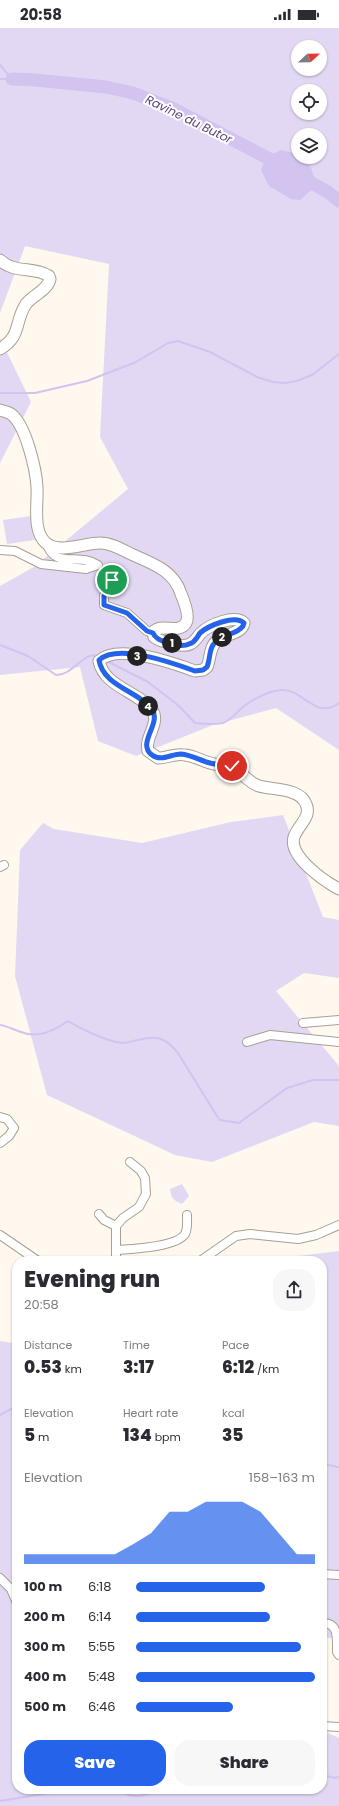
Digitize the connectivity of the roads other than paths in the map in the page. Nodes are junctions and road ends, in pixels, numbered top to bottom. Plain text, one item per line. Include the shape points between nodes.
1 (0, 260) edge
2 (0, 349) edge
3 (0, 410) edge
4 (46, 542) junction
5 (0, 550) edge
6 (112, 580) dead end
7 (153, 633) junction
8 (339, 889) edge
9 (339, 1020) edge
10 (303, 1023) dead end
11 (248, 1042) dead end
12 (339, 1042) edge
13 (0, 1117) edge
14 (0, 1143) edge
15 (130, 1162) dead end
16 (99, 1214) dead end
17 (187, 1215) dead end
18 (339, 1225) edge
19 (116, 1226) junction
20 (0, 1235) edge
21 (117, 1250) junction
22 (31, 1256) edge
23 (116, 1256) edge
24 (207, 1256) edge
25 (327, 1575) edge
26 (339, 1576) edge
27 (0, 1578) edge
28 (12, 1591) edge
29 (327, 1623) edge
30 (339, 1655) edge
31 (327, 1726) edge
32 (339, 1727) edge

1 - 2 main road via 10,267 43,273 49,276 50,280 48,285 26,304 12,340
3 - 4 main road via 15,417 28,445 36,472 38,531
4 - 5 street via 54,557 85,560 98,565 86,570 41,564 14,551
4 - 7 main road via 58,547 99,542 110,544 165,570 179,588 187,620 176,629 161,627
6 - 7 street via 104,596 104,605 127,613 147,631
7 - 8 main road via 154,637 162,642 187,645 206,629 217,624 234,619 244,623 238,631 215,642 207,667 201,671 146,656 110,654 99,660 100,667 113,681 154,713 155,722 147,744 152,755 163,758 180,754 210,763 232,766 256,785 289,792 301,798 307,806 307,816 296,833 294,847 302,860
9 - 10 street
11 - 12 street via 270,1035
13 - 14 street via 7,1119 14,1128 10,1136
15 - 19 street via 146,1178 146,1194 139,1207
16 - 19 street via 104,1220
17 - 21 street via 187,1230 183,1237 160,1245
18 - 24 street via 316,1235 298,1239 250,1234 236,1236
19 - 21 street
20 - 22 street
21 - 23 street
25 - 26 street
27 - 28 street
29 - 30 street via 336,1630
31 - 32 street

